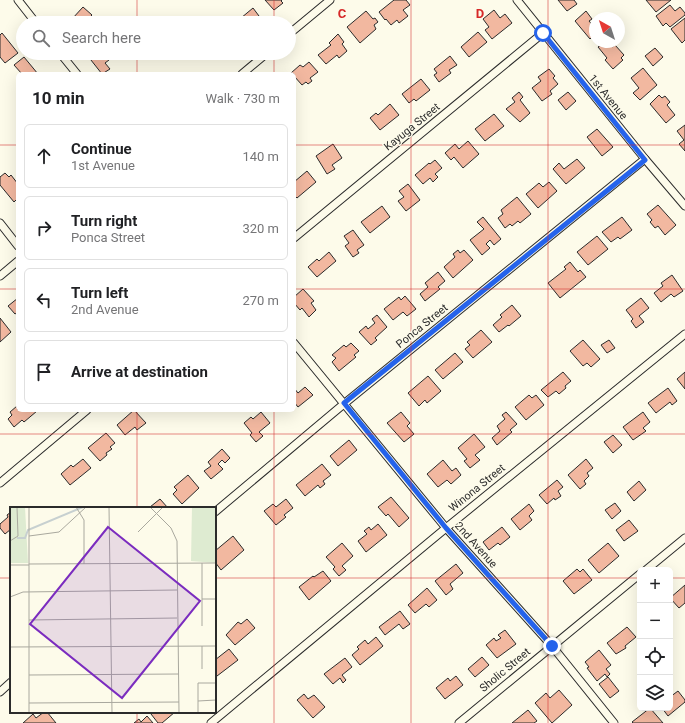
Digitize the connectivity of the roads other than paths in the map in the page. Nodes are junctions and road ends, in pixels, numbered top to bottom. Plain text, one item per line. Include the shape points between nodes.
1 (18, 0) edge
2 (330, 0) edge
3 (517, 0) edge
4 (31, 16) edge
5 (296, 28) edge
6 (543, 33) junction
7 (66, 60) edge
8 (259, 60) edge
9 (75, 72) edge
10 (244, 72) edge
11 (645, 160) junction
12 (685, 206) edge
13 (0, 223) edge
14 (296, 236) edge
15 (16, 243) edge
16 (16, 262) edge
17 (0, 276) edge
18 (685, 334) edge
19 (296, 345) edge
20 (344, 403) junction
21 (85, 412) edge
22 (0, 482) edge
23 (216, 511) edge
24 (446, 528) junction
25 (685, 538) edge
26 (650, 567) edge
27 (637, 576) edge
28 (552, 646) junction
29 (10, 683) edge
30 (0, 692) edge
31 (211, 723) edge
32 (459, 723) edge
33 (614, 723) edge

1 - 4 street
2 - 5 street
3 - 6 street, 1st Avenue
6 - 11 street, 1st Avenue
6 - 14 street, Kayuga Street
7 - 9 street
8 - 10 street
11 - 12 street, 1st Avenue
11 - 20 street, Ponca Street
13 - 15 street
16 - 17 street
18 - 24 street, Winona Street
19 - 20 street, 2nd Avenue
20 - 23 street, Ponca Street
20 - 24 street, 2nd Avenue
21 - 22 street
24 - 28 street, 2nd Avenue
24 - 31 street, Winona Street
25 - 26 street
27 - 28 street, Sholic Street
28 - 32 street, Sholic Street
28 - 33 street, 2nd Avenue
29 - 30 street

